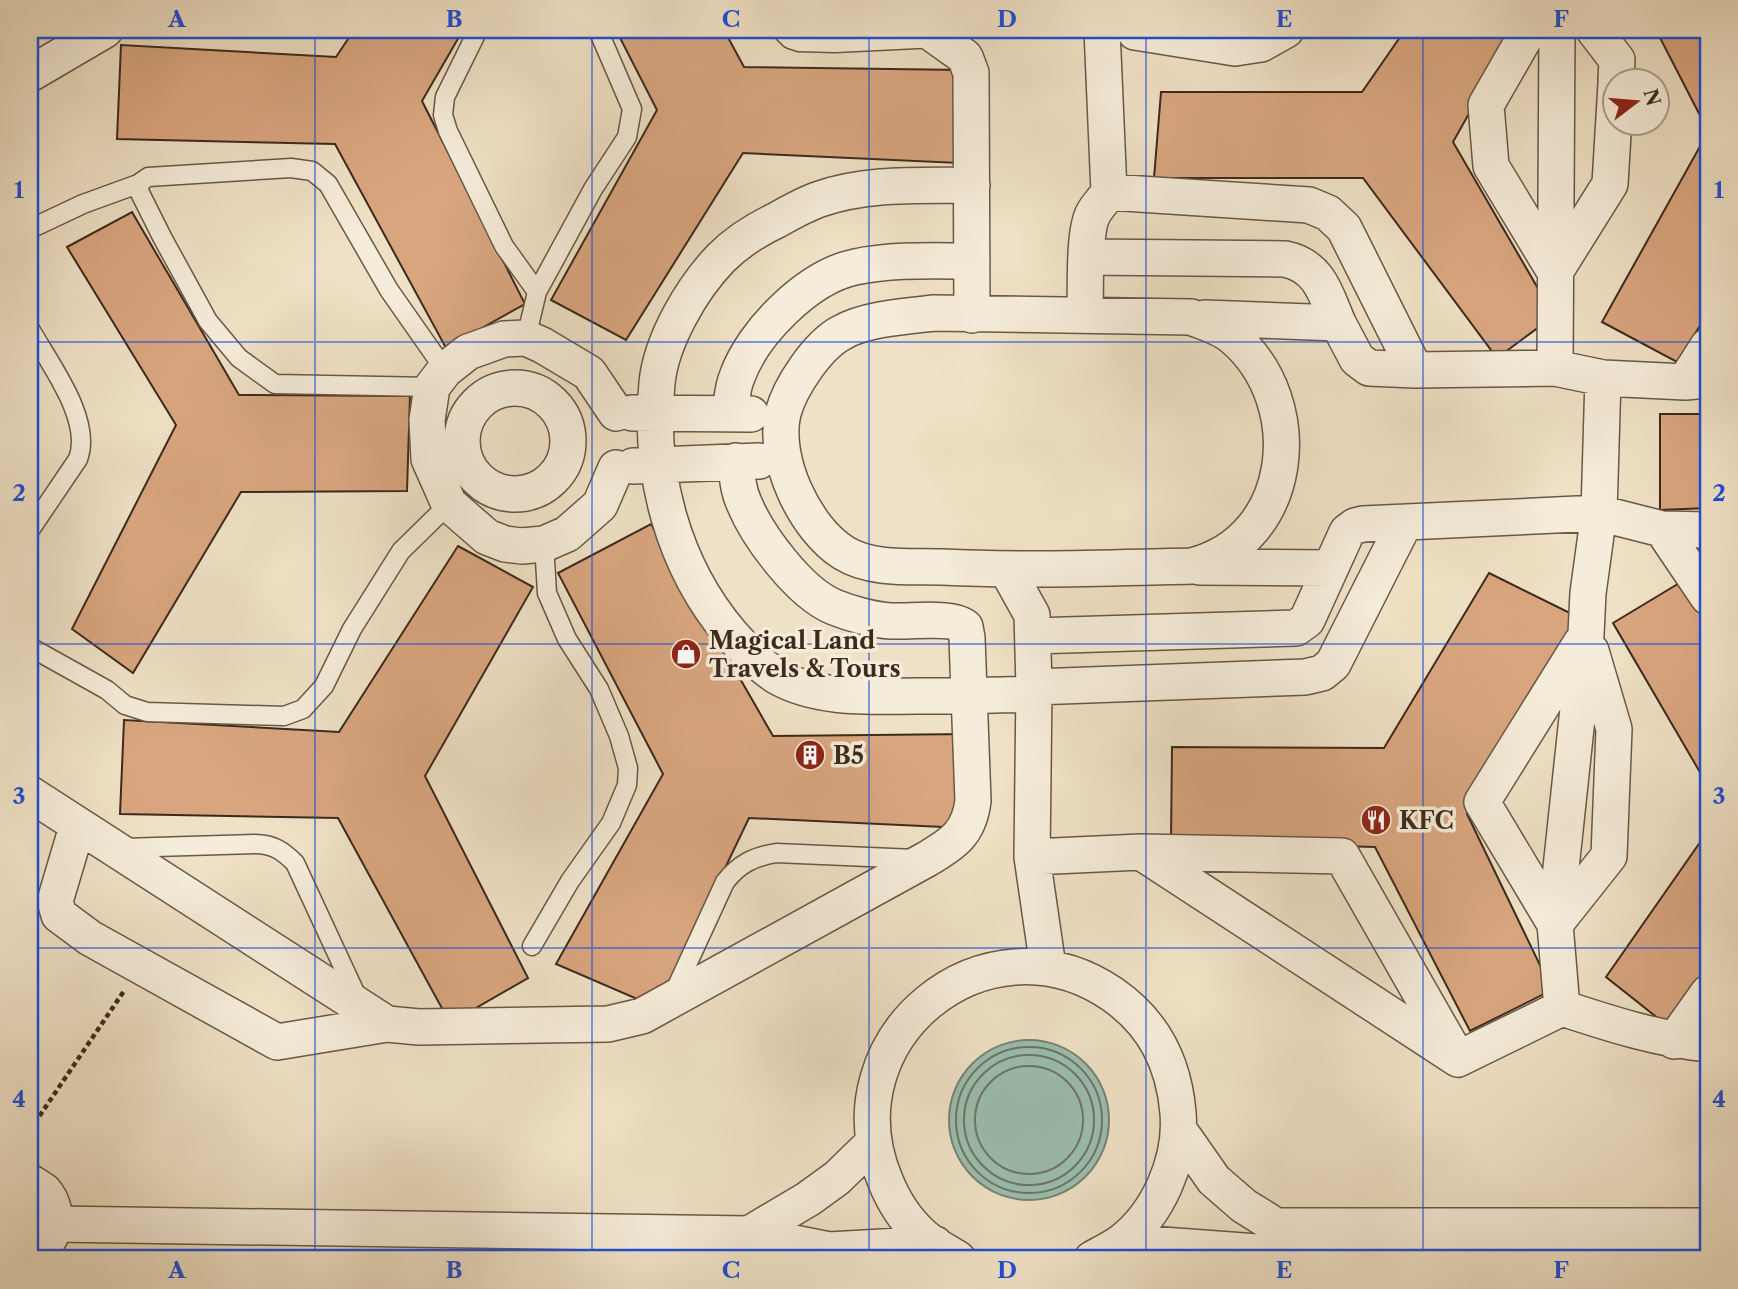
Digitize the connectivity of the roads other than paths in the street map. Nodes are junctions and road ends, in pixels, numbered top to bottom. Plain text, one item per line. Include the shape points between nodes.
1 (105, 30) edge
2 (478, 30) edge
3 (598, 30) edge
4 (781, 30) edge
5 (1286, 30) edge
6 (1529, 30) edge
7 (1557, 30) edge
8 (1594, 30) edge
9 (949, 36) edge
10 (1120, 36) edge
11 (1617, 66) edge
12 (30, 74) edge
13 (1613, 136) edge
14 (138, 184) junction
15 (972, 185) junction
16 (1109, 192) junction
17 (30, 229) edge
18 (1087, 257) junction
19 (972, 261) junction
20 (1555, 272) junction
21 (537, 292) junction
22 (972, 314) junction
23 (1086, 314) junction
24 (1191, 317) junction
25 (1338, 323) junction
26 (30, 329) edge
27 (526, 338) junction
28 (1708, 346) edge
29 (1555, 368) junction
30 (1415, 370) junction
31 (1602, 378) junction
32 (438, 379) junction
33 (1697, 381) edge
34 (552, 402) junction
35 (616, 413) junction
36 (656, 414) junction
37 (730, 414) junction
38 (783, 414) junction
39 (785, 460) junction
40 (736, 461) junction
41 (656, 464) junction
42 (616, 468) junction
43 (557, 475) junction
44 (449, 504) junction
45 (1599, 513) junction
46 (1405, 522) junction
47 (1662, 529) junction
48 (30, 530) edge
49 (1708, 530) edge
50 (544, 544) junction
51 (1192, 566) junction
52 (1330, 568) junction
53 (1064, 569) junction
54 (1007, 570) junction
55 (1708, 597) edge
56 (1032, 626) junction
57 (1586, 634) junction
58 (30, 647) edge
59 (1034, 690) junction
60 (970, 696) junction
61 (30, 794) edge
62 (77, 827) junction
63 (115, 849) junction
64 (1141, 852) junction
65 (1032, 857) junction
66 (927, 859) junction
67 (1555, 925) junction
68 (533, 946) dead end
69 (1031, 966) junction
70 (1708, 993) edge
71 (670, 1002) junction
72 (1562, 1008) junction
73 (374, 1015) junction
74 (1708, 1020) edge
75 (1674, 1041) junction
76 (1708, 1044) edge
77 (1458, 1059) junction
78 (1179, 1130) junction
79 (874, 1142) junction
80 (30, 1182) edge
81 (55, 1224) junction
82 (1708, 1226) edge
83 (749, 1234) junction
84 (387, 1244) edge
85 (1107, 1251) edge
86 (946, 1252) edge
87 (1708, 1256) edge
88 (30, 1258) edge

1 - 12 street
2 - 21 lane via 445,97 443,115 503,246
3 - 21 lane via 632,109 626,137
4 - 9 lane via 799,42
5 - 10 street via 1261,44 1235,48
6 - 20 street via 1486,105 1490,166
7 - 20 street
8 - 11 street
9 - 15 street via 971,73
10 - 16 street
13 - 20 street via 1610,184
14 - 17 lane
14 - 32 lane via 208,321 239,358 275,384
14 - 32 lane via 148,177 290,168 312,171 328,184
15 - 19 street
15 - 36 street via 849,191 819,199 761,228 722,257 676,323 662,359
16 - 18 street via 1093,215
16 - 30 street via 1308,205 1328,213 1344,228
18 - 23 street
18 - 25 street via 1296,261 1321,283
19 - 22 street
19 - 37 street via 854,267 806,291 754,344 736,378
20 - 29 street
21 - 27 lane
22 - 23 street
22 - 38 street via 934,313 842,332 806,366
23 - 24 street
24 - 25 street
24 - 51 street via 1234,337 1257,363 1282,431 1280,472 1264,512 1236,545
25 - 30 street via 1357,359 1369,368
26 - 48 lane via 75,410 83,446
27 - 32 street via 503,339 468,352
27 - 35 street via 589,373
28 - 33 street
29 - 30 street
29 - 31 street
31 - 33 street
31 - 45 street
32 - 44 street via 427,420 429,459
34 - 35 street via 583,411
34 - 43 street via 567,430 565,461
34 - 43 street via 523,388 492,393 469,414 462,444 474,474 499,492 531,492
35 - 36 street
36 - 37 street
36 - 41 street
37 - 38 street
38 - 39 street
39 - 40 street
39 - 54 street via 803,510 844,553 870,563
40 - 41 street
40 - 60 street via 744,505 786,568 812,593 833,607 888,621 962,624
41 - 42 street
41 - 60 street via 671,528 701,594 750,655 778,677 806,688 857,696
42 - 43 street
42 - 50 street via 600,505 567,534
44 - 50 street via 487,537 522,547
44 - 58 lane via 401,551 352,629 324,686 303,709 284,716 147,712 125,705
45 - 46 street
45 - 47 street
45 - 57 street
46 - 52 street via 1355,526 1347,532
46 - 59 street via 1333,664 1322,673
47 - 49 street
47 - 55 street
50 - 68 lane via 547,593 567,639 599,689 628,768 627,785 611,823 570,881
51 - 52 street
51 - 53 street
52 - 56 street via 1307,620 1296,628
53 - 54 street
53 - 56 street
54 - 56 street
56 - 59 street
57 - 67 street
57 - 67 street via 1614,729 1609,856
57 - 67 street via 1482,802
59 - 60 street
59 - 65 street
60 - 66 street via 971,818 948,846
61 - 62 street
62 - 63 street
62 - 73 street via 55,901 60,915 90,937 277,1042
63 - 73 street
63 - 73 lane via 255,844 276,848 295,863
64 - 65 street
64 - 77 street
64 - 77 street via 1342,856
65 - 69 street
66 - 71 street
66 - 71 lane via 756,856 737,867 725,882
67 - 72 street
69 - 78 street via 1091,980 1130,1006 1158,1042 1175,1084
69 - 79 street via 970,975 931,997 900,1030 879,1070 871,1115
70 - 75 street
71 - 73 street via 642,1016 608,1024 419,1027
72 - 75 street
72 - 77 street
74 - 75 street
75 - 76 street
78 - 82 street via 1214,1180 1276,1226
78 - 85 street via 1171,1172 1151,1211
79 - 83 street via 837,1178
79 - 86 street via 876,1160 894,1201 923,1236
80 - 81 street via 43,1191
81 - 84 street
81 - 88 street via 43,1249
83 - 84 street
83 - 86 street via 829,1250
85 - 87 street

